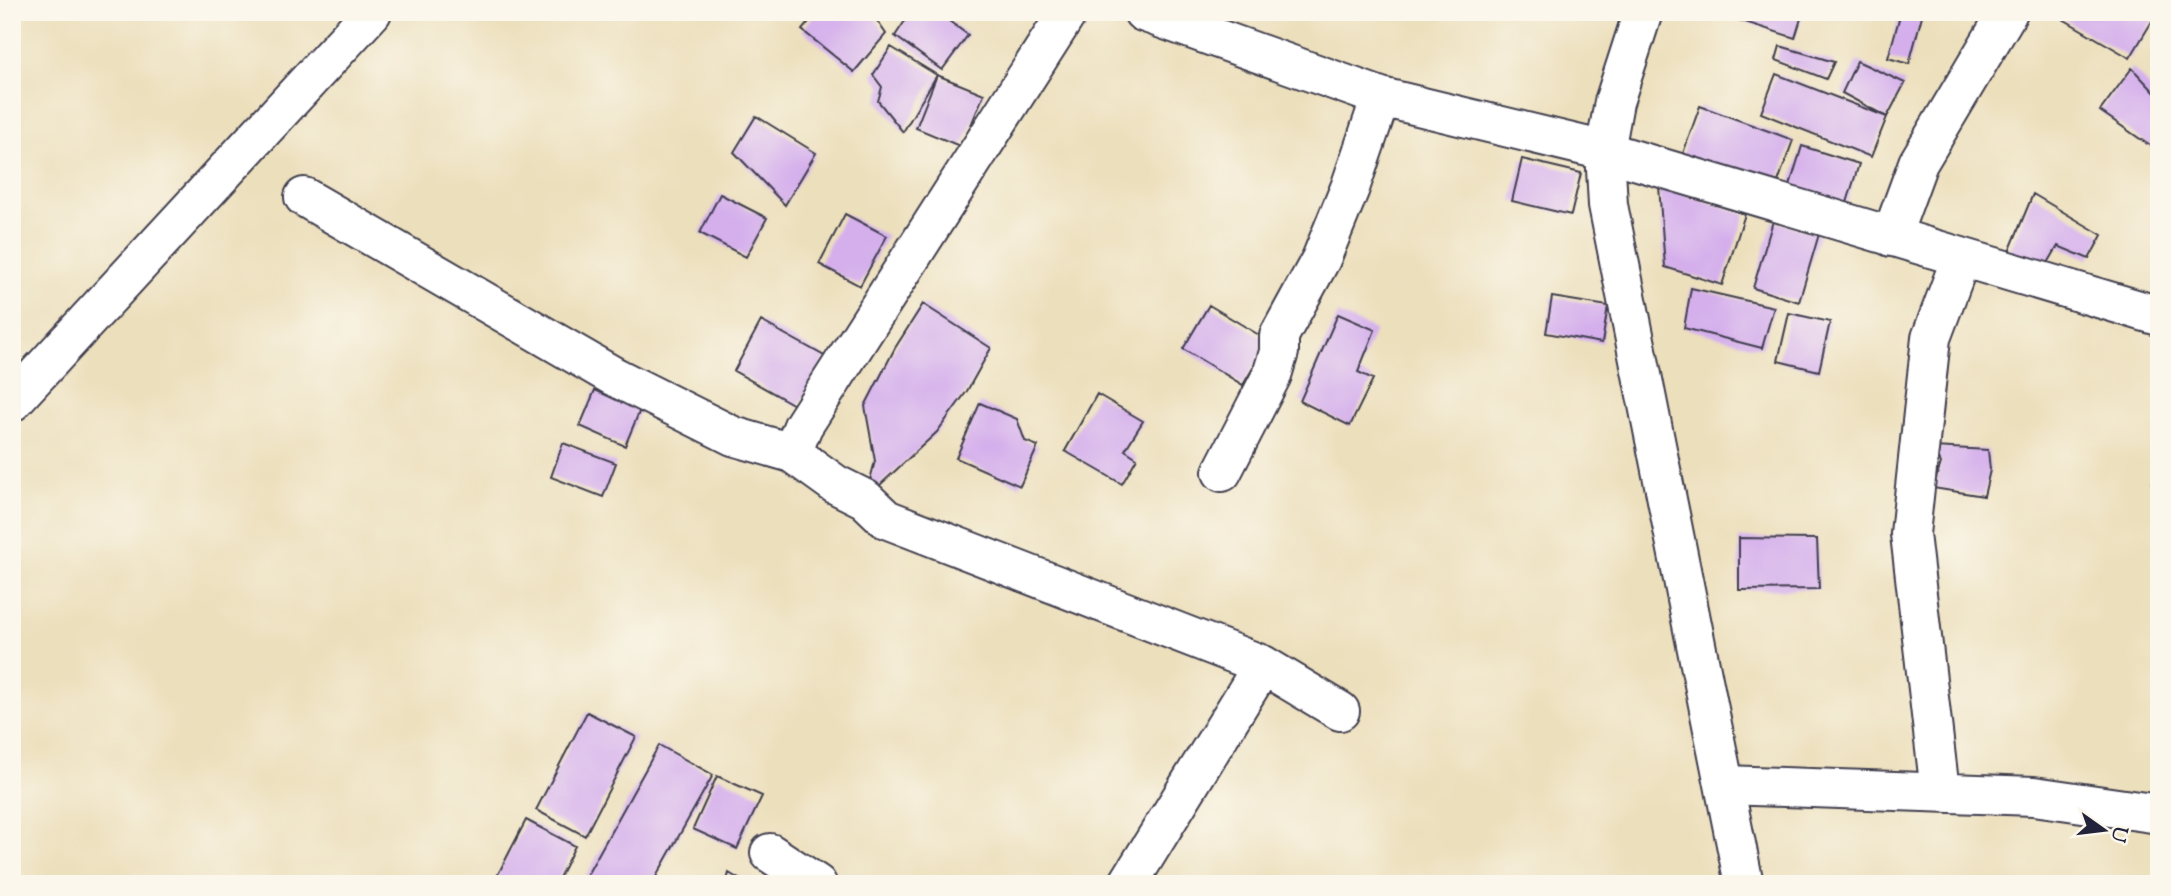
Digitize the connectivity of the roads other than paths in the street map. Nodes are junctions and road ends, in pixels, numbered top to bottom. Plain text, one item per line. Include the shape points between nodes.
1 (372, 12) edge
2 (1068, 12) edge
3 (1143, 12) edge
4 (1643, 12) edge
5 (2008, 12) edge
6 (1381, 97) junction
7 (1605, 151) junction
8 (304, 197) dead end
9 (1891, 237) junction
10 (1961, 258) junction
11 (2159, 316) edge
12 (12, 402) edge
13 (792, 453) junction
14 (1222, 471) dead end
15 (1263, 665) junction
16 (1340, 712) dead end
17 (1725, 785) junction
18 (1940, 792) junction
19 (2159, 814) edge
20 (770, 853) dead end
21 (817, 884) edge
22 (1128, 884) edge
23 (1744, 884) edge

1 - 12 street
2 - 13 street via 803,426
3 - 6 street
4 - 7 street via 1614,102
5 - 9 street via 1918,163
6 - 7 street
6 - 14 street via 1321,259 1279,336 1272,375
7 - 9 street
7 - 17 street via 1608,205
8 - 13 street via 613,376 733,436
9 - 10 street
10 - 11 street
10 - 18 street via 1931,338 1910,534
13 - 15 street via 865,499 886,519
15 - 16 street
15 - 22 street
17 - 18 street
17 - 23 street
18 - 19 street via 2034,796
20 - 21 street

